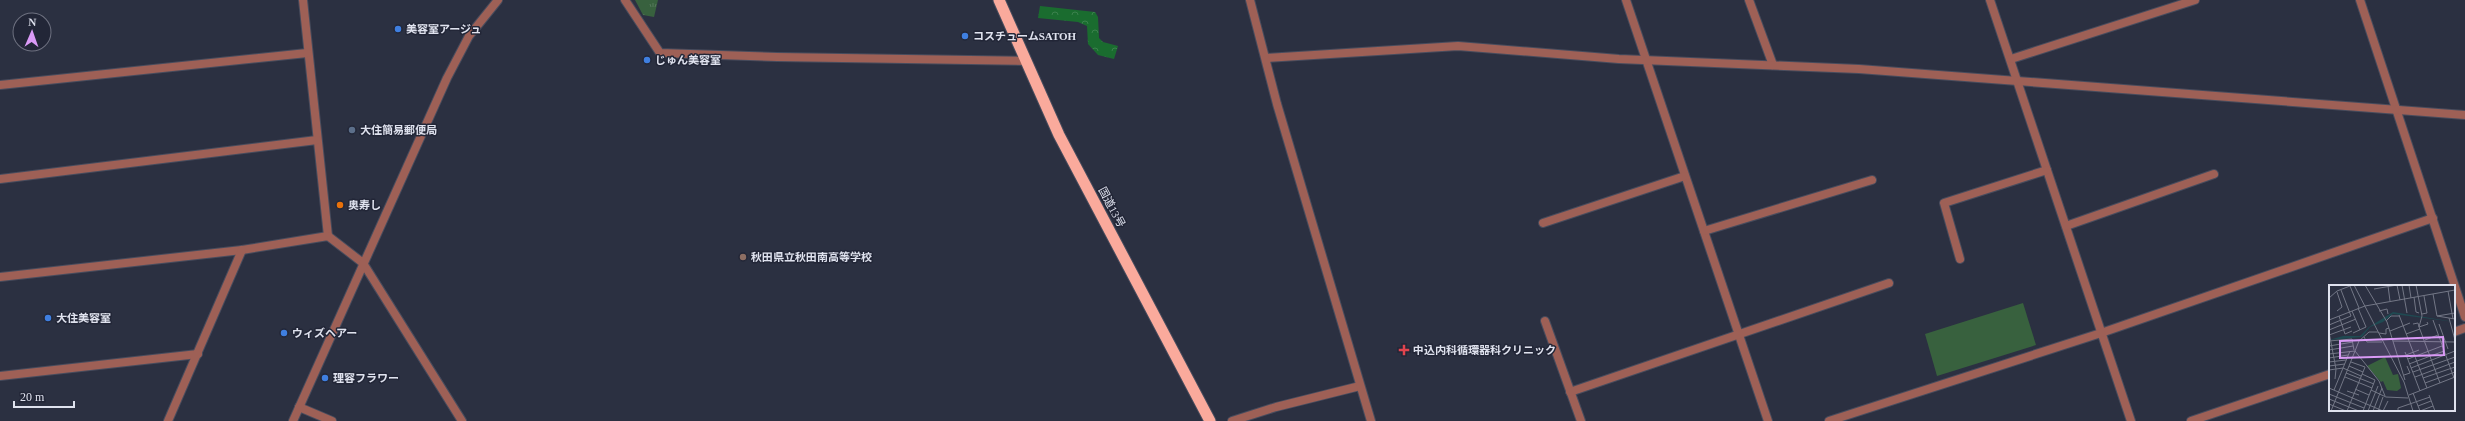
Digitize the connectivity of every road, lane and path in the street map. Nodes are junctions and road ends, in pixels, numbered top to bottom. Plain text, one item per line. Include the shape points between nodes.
1 (303, 0) edge
2 (498, 0) edge
3 (625, 0) edge
4 (999, 0) edge
5 (1250, 0) edge
6 (1626, 0) edge
7 (1750, 0) edge
8 (1990, 0) edge
9 (2195, 0) edge
10 (2360, 0) edge
11 (307, 53) junction
12 (1266, 58) junction
13 (1645, 59) junction
14 (2011, 59) junction
15 (1026, 61) junction
16 (1773, 65) junction
17 (2017, 80) junction
18 (0, 85) edge
19 (2398, 111) junction
20 (2465, 115) edge
21 (317, 140) junction
22 (2047, 170) junction
23 (2214, 174) dead end
24 (1685, 176) junction
25 (0, 179) edge
26 (1872, 180) dead end
27 (2433, 218) junction
28 (1543, 222) dead end
29 (2066, 226) junction
30 (1704, 232) junction
31 (328, 236) junction
32 (242, 250) junction
33 (1960, 259) dead end
34 (363, 263) junction
35 (0, 277) edge
36 (1889, 283) dead end
37 (2455, 285) edge
38 (2455, 286) edge
39 (2465, 317) edge
40 (1545, 321) dead end
41 (2465, 328) edge
42 (2455, 332) edge
43 (1738, 333) junction
44 (2102, 333) junction
45 (198, 354) junction
46 (2329, 374) edge
47 (0, 376) edge
48 (1360, 386) junction
49 (1570, 392) junction
50 (299, 407) junction
51 (168, 421) edge
52 (293, 421) edge
53 (332, 421) edge
54 (462, 421) edge
55 (1210, 421) edge
56 (1232, 421) edge
57 (1371, 421) edge
58 (1581, 421) edge
59 (1768, 421) edge
60 (1829, 421) edge
61 (2131, 421) edge
62 (2191, 421) edge

1 - 11 street
2 - 34 street via 469,36 451,71
3 - 15 street via 660,53 785,58
4 - 15 highway, 国道13号
5 - 12 street
6 - 13 street
7 - 16 street
8 - 14 street
9 - 14 street
10 - 19 street
11 - 18 street
11 - 21 street
12 - 13 street via 1458,46
12 - 48 street
13 - 16 street
13 - 24 street
14 - 17 street
15 - 55 highway, 国道13号 via 1059,135
16 - 17 street
17 - 19 street
17 - 22 street
19 - 20 street
19 - 27 street
21 - 25 street
21 - 31 street
22 - 29 street
22 - 33 street via 1944,203
23 - 29 street
24 - 28 street
24 - 30 street
26 - 30 street
27 - 37 street
27 - 44 street
29 - 44 street
30 - 43 street
31 - 32 street
31 - 34 street
32 - 35 street
32 - 45 street
34 - 50 street
34 - 54 street
36 - 43 street
38 - 39 street
40 - 49 street
41 - 42 street
43 - 49 street
43 - 59 street
44 - 60 street
44 - 61 street
45 - 47 street
45 - 51 street
46 - 62 street
48 - 56 street
48 - 57 street
49 - 58 street
50 - 52 street
50 - 53 street

